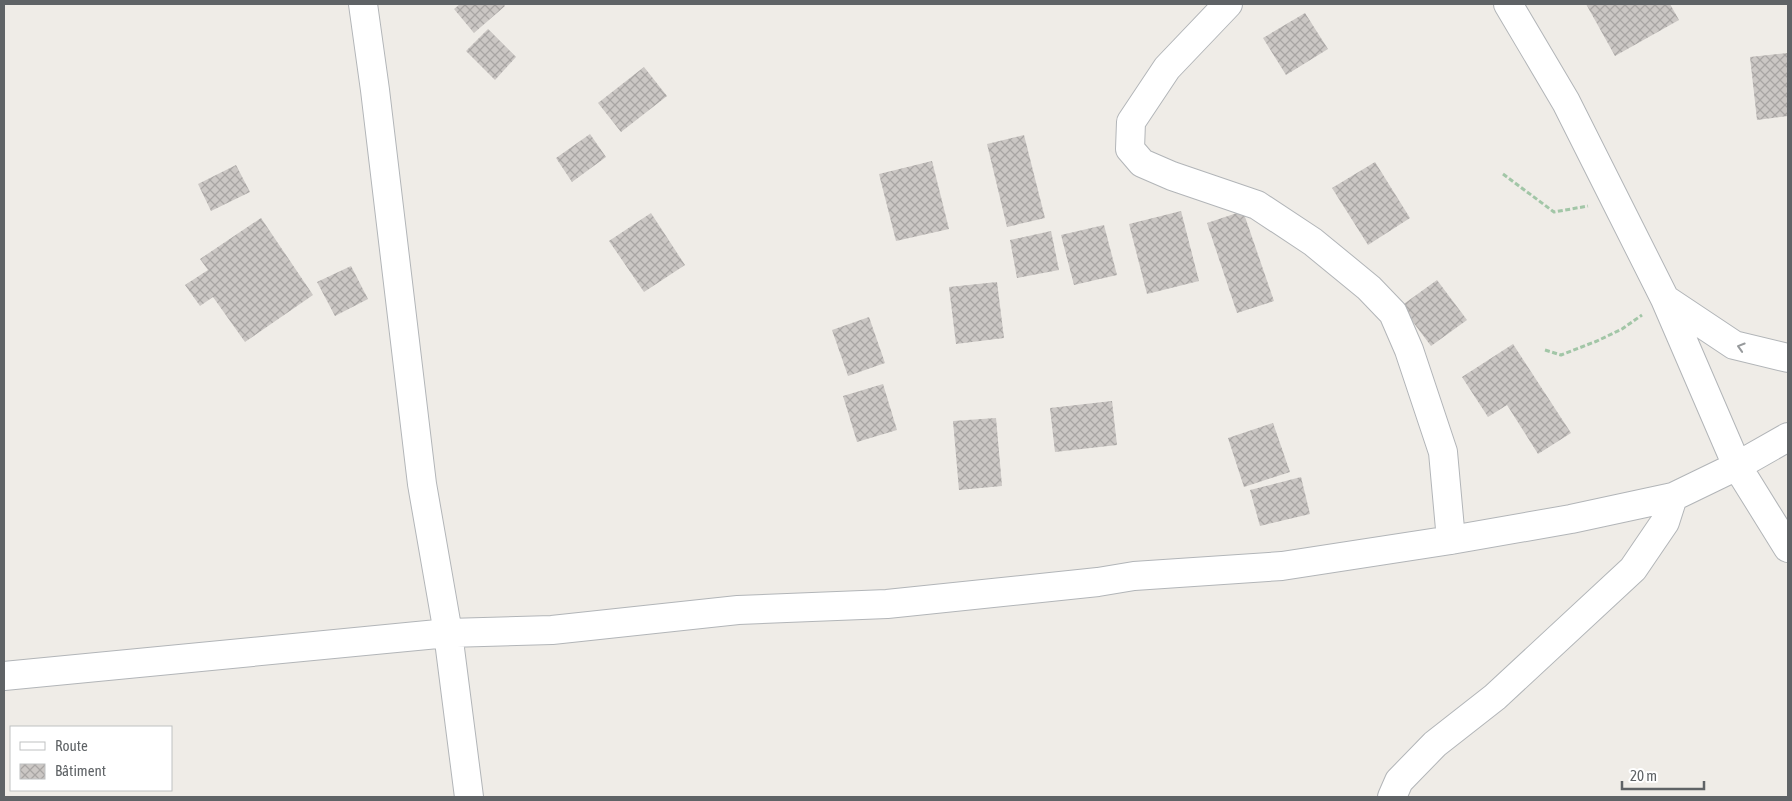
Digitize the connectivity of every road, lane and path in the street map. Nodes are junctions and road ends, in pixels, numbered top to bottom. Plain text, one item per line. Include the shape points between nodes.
1 (363, 4) edge
2 (1228, 4) edge
3 (1508, 4) edge
4 (1504, 174) dead end
5 (1615, 200) junction
6 (1665, 299) junction
7 (1545, 350) dead end
8 (1788, 358) edge
9 (1788, 437) edge
10 (1737, 466) junction
11 (1673, 497) junction
12 (1451, 540) junction
13 (1788, 548) edge
14 (448, 633) junction
15 (4, 676) edge
16 (468, 796) edge
17 (1392, 797) edge

1 - 14 street via 422,484
2 - 12 street via 1167,68 1146,99 1131,122 1130,149 1142,163 1257,205 1313,242 1369,288 1393,313 1409,350 1443,452
3 - 5 street via 1566,102
4 - 5 path via 1554,212
5 - 6 street
6 - 7 path via 1597,342 1561,355
8 -> 6 street via 1734,345
6 - 10 street
9 - 10 street
10 - 11 street
10 - 13 street
11 - 12 street
11 - 17 street via 1666,522 1633,569 1495,697 1435,744 1399,780
12 - 14 street via 1282,566 1134,576 887,604 738,610 552,630
14 - 15 street
14 - 16 street

